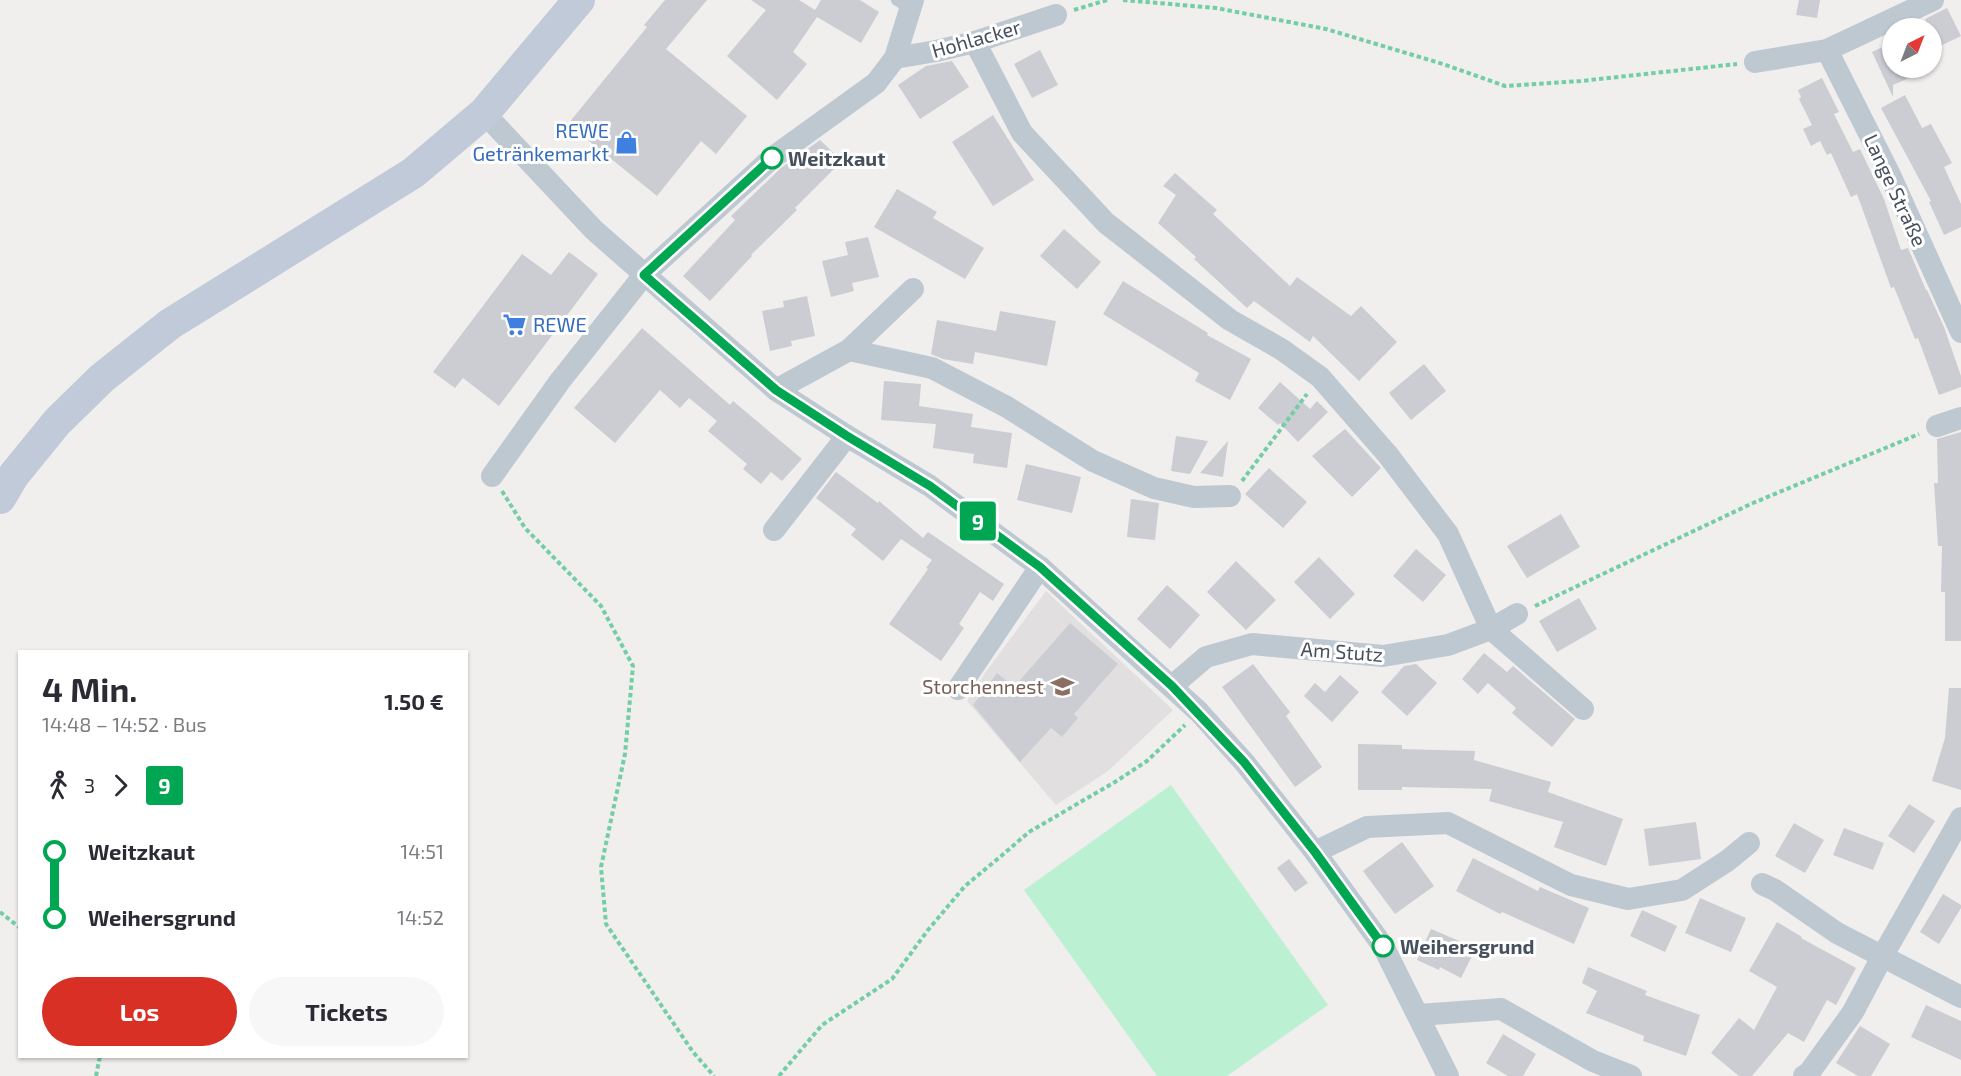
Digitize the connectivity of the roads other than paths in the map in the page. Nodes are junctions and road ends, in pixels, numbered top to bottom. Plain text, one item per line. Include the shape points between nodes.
1 (579, 0) edge
2 (1933, 0) edge
3 (907, 3) edge
4 (1056, 15) road end
5 (975, 42) junction
6 (1827, 50) junction
7 (895, 58) junction
8 (1755, 62) road end
9 (484, 113) junction
10 (644, 275) junction
11 (914, 289) dead end
12 (1961, 332) edge
13 (849, 350) junction
14 (776, 390) junction
15 (1961, 418) edge
16 (1937, 426) road end
17 (847, 436) junction
18 (492, 476) road end
19 (1230, 496) road end
20 (0, 498) edge
21 (774, 530) dead end
22 (1040, 567) junction
23 (1517, 614) road end
24 (1491, 629) junction
25 (1172, 686) junction
26 (958, 689) dead end
27 (1583, 709) dead end
28 (1961, 818) edge
29 (1749, 843) dead end
30 (1315, 852) junction
31 (1762, 884) dead end
32 (1882, 957) junction
33 (1961, 997) edge
34 (1419, 1015) junction
35 (1808, 1075) edge
36 (1448, 1076) edge
37 (1631, 1076) edge

1 - 9 main road
2 - 6 street
3 - 7 street
4 - 5 street, Hohlacker
5 - 7 street, Hohlacker
5 - 24 street via 1022,133 1106,223 1230,320 1320,377 1388,455 1448,534
6 - 8 street
6 - 12 street, Lange Straße via 1890,175
7 - 10 street via 876,83 772,158
9 - 10 street via 594,230
9 - 20 main road via 413,173 170,324 102,378 57,422
10 - 14 street
10 - 18 street via 560,381
11 - 13 street
13 - 14 street
13 - 19 street via 932,368 1007,407 1094,461 1154,488 1194,497
14 - 17 street
15 - 16 street
17 - 21 street
17 - 22 street via 930,486
22 - 25 street
22 - 26 street
23 - 24 street, Am Stutz
24 - 25 street, Am Stutz via 1448,645 1383,656 1252,644 1206,657
24 - 27 street
25 - 30 street via 1244,762
28 - 32 street
29 - 30 street via 1682,890 1628,899 1571,885 1448,823 1367,826
30 - 34 street via 1383,946
31 - 32 street
32 - 33 street
32 - 35 street via 1853,1012
34 - 36 street
34 - 37 street via 1502,1009 1593,1061

